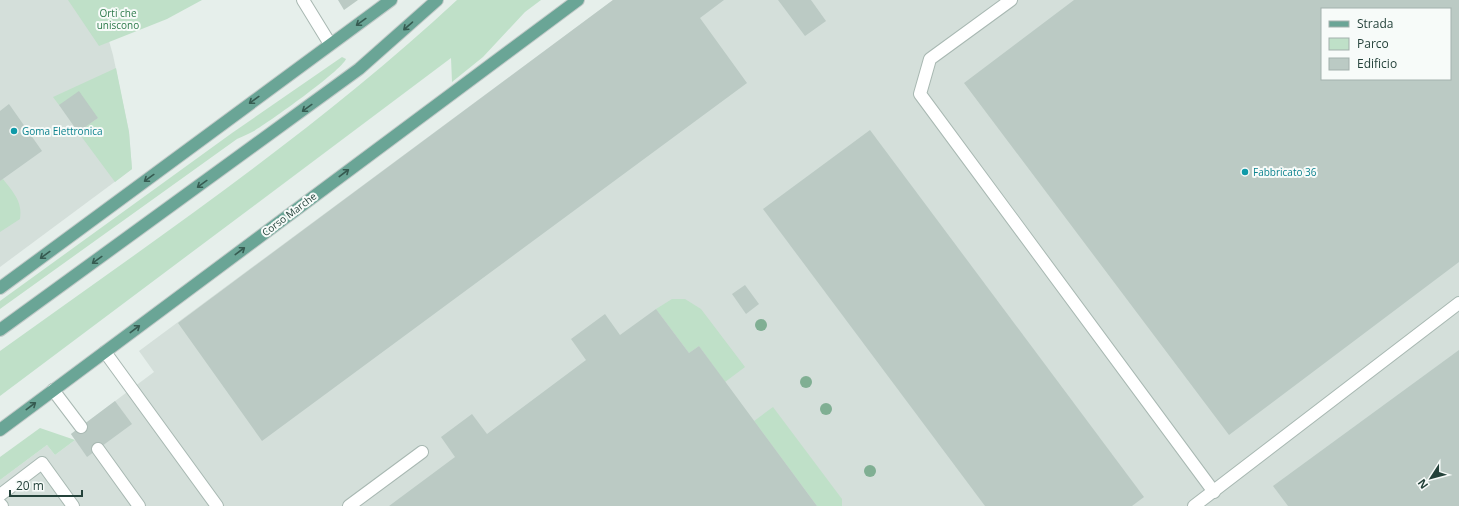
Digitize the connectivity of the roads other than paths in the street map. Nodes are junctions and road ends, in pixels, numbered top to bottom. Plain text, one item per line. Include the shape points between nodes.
1 (303, 0) edge
2 (391, 0) edge
3 (437, 0) edge
4 (578, 0) edge
5 (1011, 0) edge
6 (330, 44) junction
7 (0, 288) edge
8 (1459, 303) edge
9 (0, 330) edge
10 (105, 352) junction
11 (53, 390) junction
12 (80, 427) dead end
13 (0, 430) edge
14 (98, 449) dead end
15 (422, 452) dead end
16 (1214, 492) junction
17 (0, 494) edge
18 (73, 506) edge
19 (139, 506) edge
20 (217, 506) edge
21 (350, 506) edge
22 (1194, 506) edge

1 - 6 street
2 -> 6 main road
3 -> 9 main road via 359,69
10 -> 4 main road, Corso Marche
5 - 16 street via 930,59 920,94
6 -> 7 main road
8 - 16 street
10 - 11 main road, Corso Marche
10 - 20 street
11 - 12 street
13 -> 11 main road, Corso Marche
14 - 19 street
15 - 21 street
16 - 22 street
17 - 18 street via 42,463

